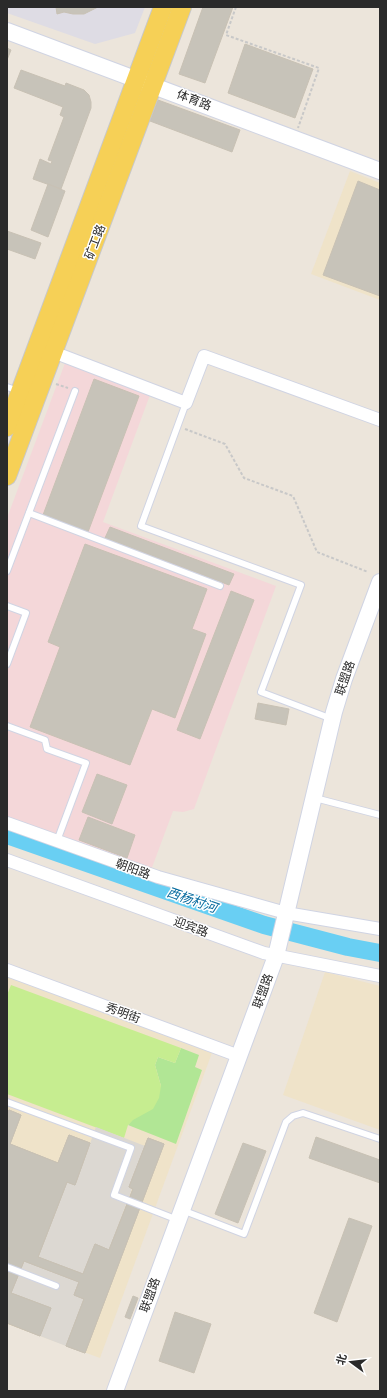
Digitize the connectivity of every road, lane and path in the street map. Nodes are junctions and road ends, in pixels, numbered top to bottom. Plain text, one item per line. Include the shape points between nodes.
1 (163, 7) edge
2 (182, 7) edge
3 (236, 7) edge
4 (7, 31) edge
5 (145, 82) junction
6 (294, 138) junction
7 (380, 171) edge
8 (53, 352) junction
9 (43, 379) junction
10 (75, 391) joint
11 (24, 393) edge
12 (186, 403) junction
13 (380, 420) edge
14 (7, 427) edge
15 (178, 427) junction
16 (7, 476) edge
17 (29, 513) junction
18 (7, 571) edge
19 (368, 572) dead end
20 (380, 582) edge
21 (220, 586) dead end
22 (7, 606) edge
23 (7, 664) edge
24 (332, 719) junction
25 (7, 726) edge
26 (314, 798) junction
27 (380, 815) edge
28 (7, 823) edge
29 (57, 841) junction
30 (7, 860) edge
31 (286, 916) junction
32 (380, 929) edge
33 (277, 952) junction
34 (7, 970) edge
35 (380, 976) edge
36 (239, 1056) junction
37 (7, 1102) edge
38 (380, 1139) edge
39 (180, 1215) junction
40 (7, 1267) edge
41 (56, 1286) dead end
42 (115, 1391) edge

1 - 5 main road, 矿工路
2 - 5 main road, 矿工路
3 - 6 path via 226,35 319,68
4 - 5 street, 体育路
5 - 6 street, 体育路
5 - 8 main road, 矿工路
5 - 11 main road, 矿工路
6 - 7 street, 体育路
8 - 9 main road, 矿工路
8 - 12 street
9 - 10 path
9 - 11 main road, 矿工路
10 - 17 lane
11 - 14 main road, 矿工路
11 - 16 main road, 矿工路
12 - 13 street via 204,356
12 - 15 lane
15 - 19 path via 225,444 244,478 293,496 317,552
15 - 24 lane via 141,526 301,585 261,692
17 - 18 lane
17 - 21 lane
20 - 24 street, 联盟路 via 344,678
22 - 23 lane via 26,613
24 - 26 street, 联盟路
25 - 29 lane via 45,740 47,749 86,763
26 - 27 lane
26 - 31 street, 联盟路
28 - 29 street, 朝阳路
29 - 31 street, 朝阳路 via 158,877
30 - 33 street, 迎宾路 via 264,953
31 - 32 street, 朝阳路
31 - 33 street, 联盟路
33 - 35 street, 迎宾路
33 - 36 street, 联盟路
34 - 36 street, 秀明街
36 - 39 street, 联盟路
37 - 39 lane via 131,1148 114,1195
38 - 39 lane via 303,1112 286,1122 244,1234
39 - 42 street, 联盟路
40 - 41 lane

